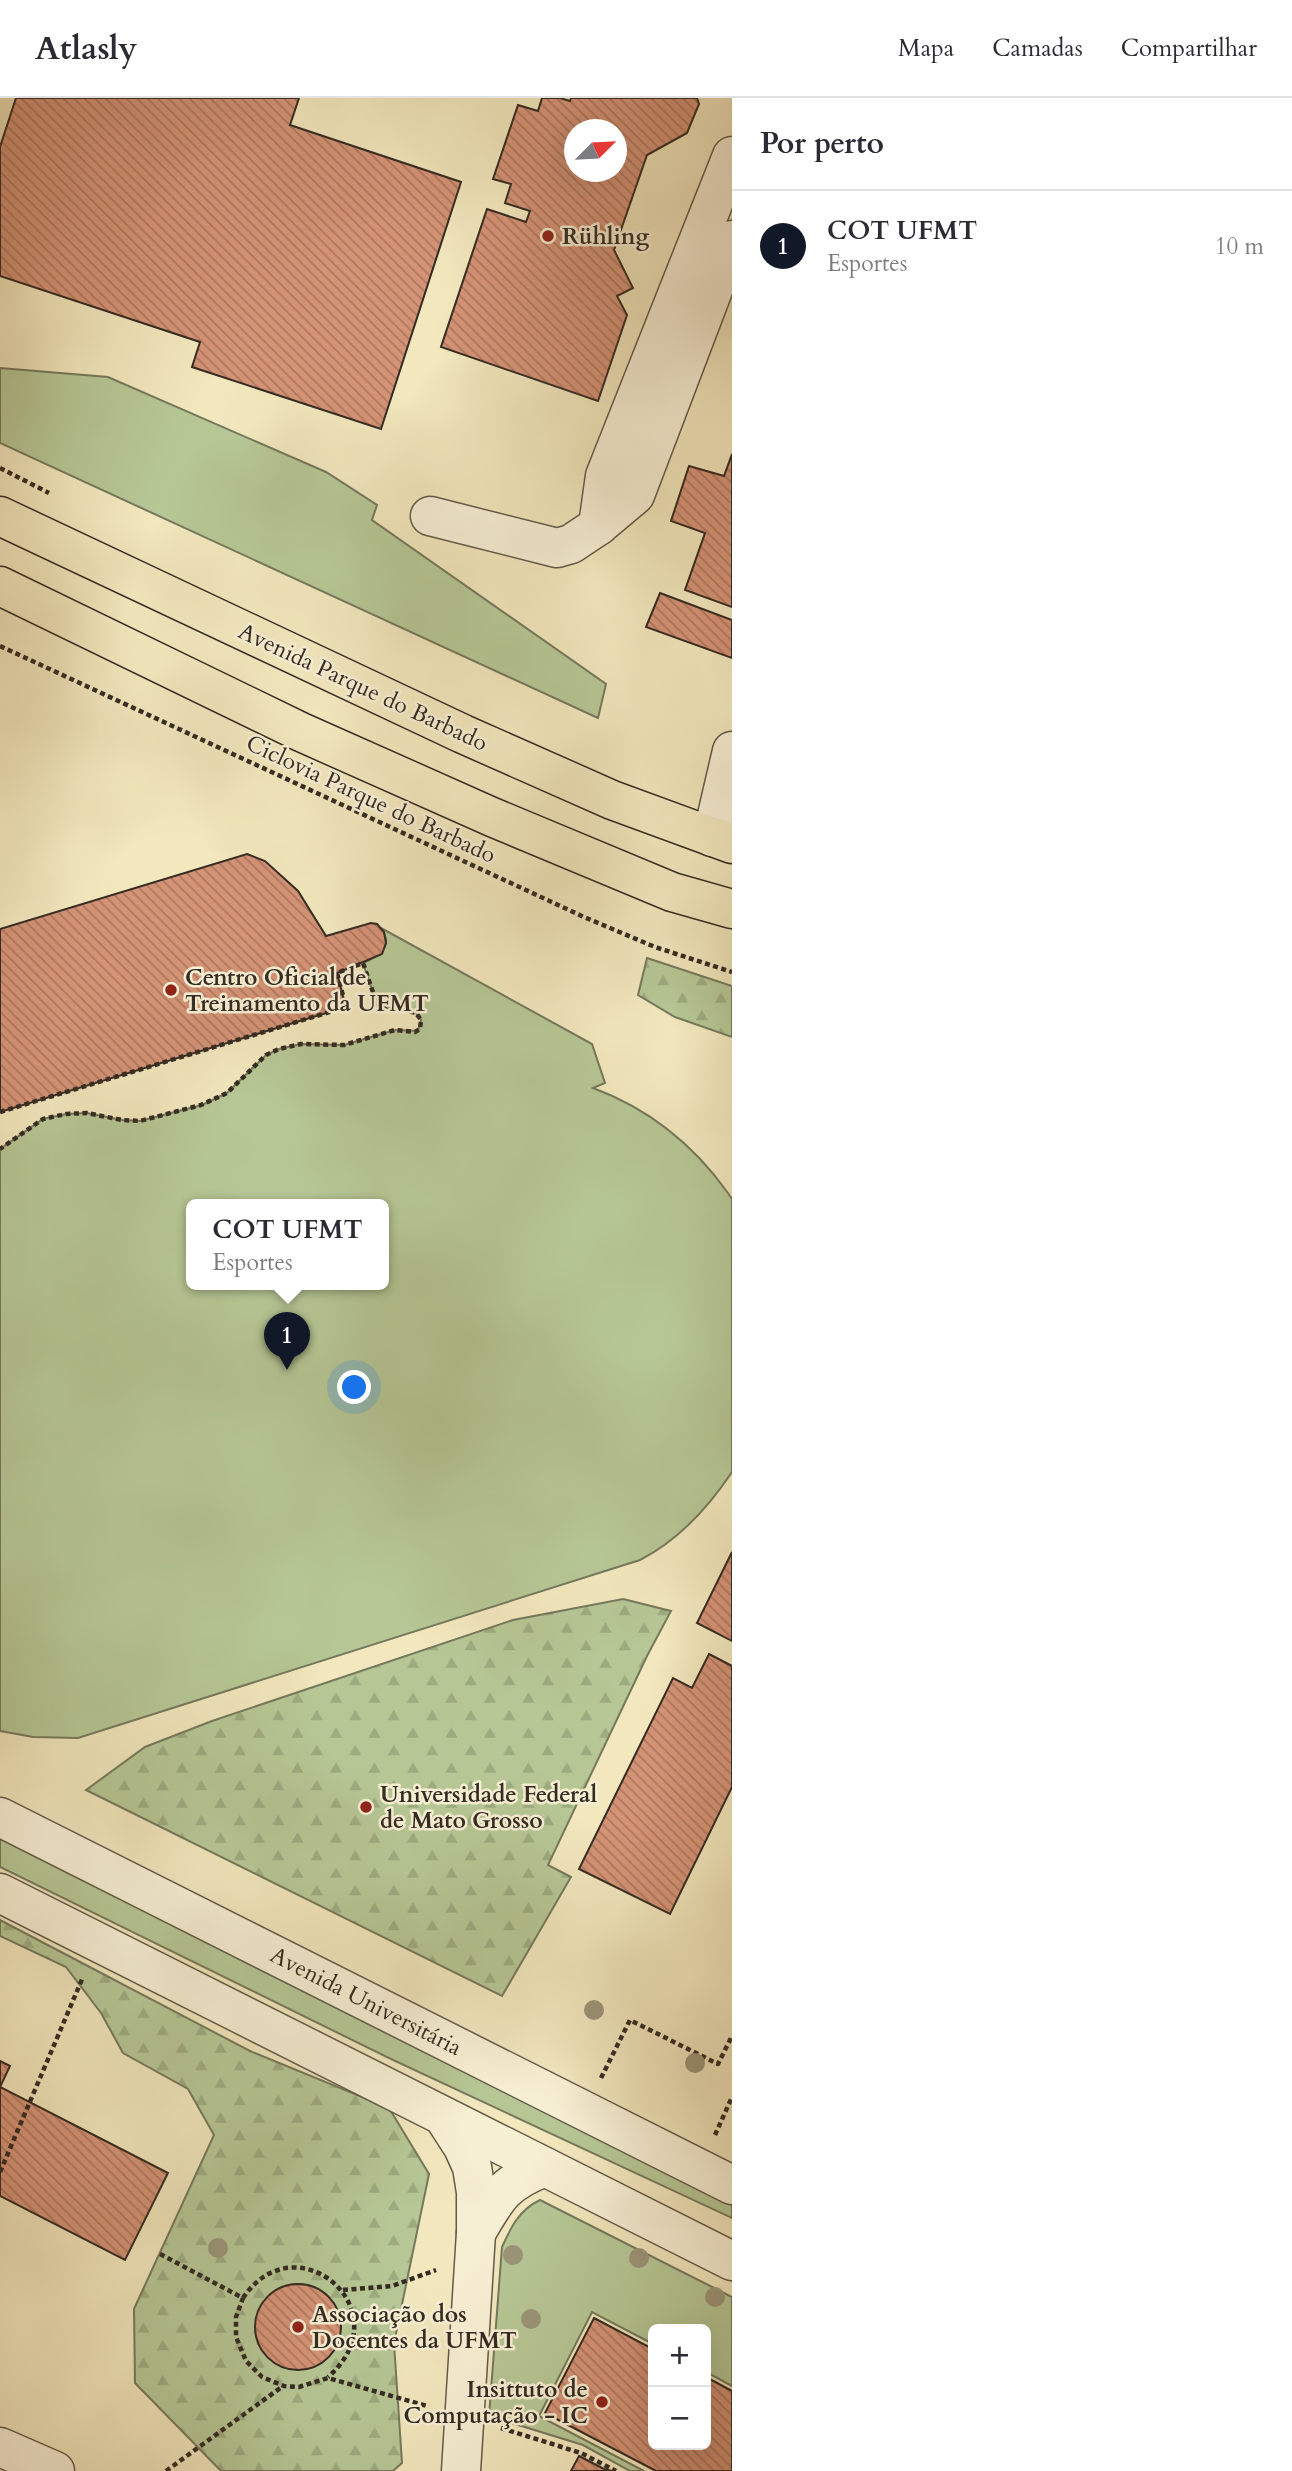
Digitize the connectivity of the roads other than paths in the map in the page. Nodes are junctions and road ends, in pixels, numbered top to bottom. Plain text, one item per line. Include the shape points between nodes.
1 (732, 156) edge
2 (732, 240) edge
3 (0, 516) edge
4 (430, 516) dead end
5 (598, 526) junction
6 (0, 586) edge
7 (732, 751) edge
8 (722, 841) edge
9 (732, 909) edge
10 (0, 1817) edge
11 (0, 1893) edge
12 (443, 2116) junction
13 (545, 2167) junction
14 (732, 2185) edge
15 (476, 2233) junction
16 (732, 2261) edge
17 (0, 2448) edge
18 (55, 2471) edge
19 (460, 2471) edge

1 - 5 street via 605,476
2 - 5 street via 635,495
3 - 8 main road, Avenida Parque do Barbado via 463,734 612,800
4 - 5 street via 557,548
6 - 9 main road via 301,732 480,811 673,892
7 - 8 street
10 - 14 street, Avenida Universitária
11 - 12 street
12 - 13 street
12 - 15 street via 472,2167
13 - 15 street via 504,2189
13 - 16 street
15 - 19 street
17 - 18 street

